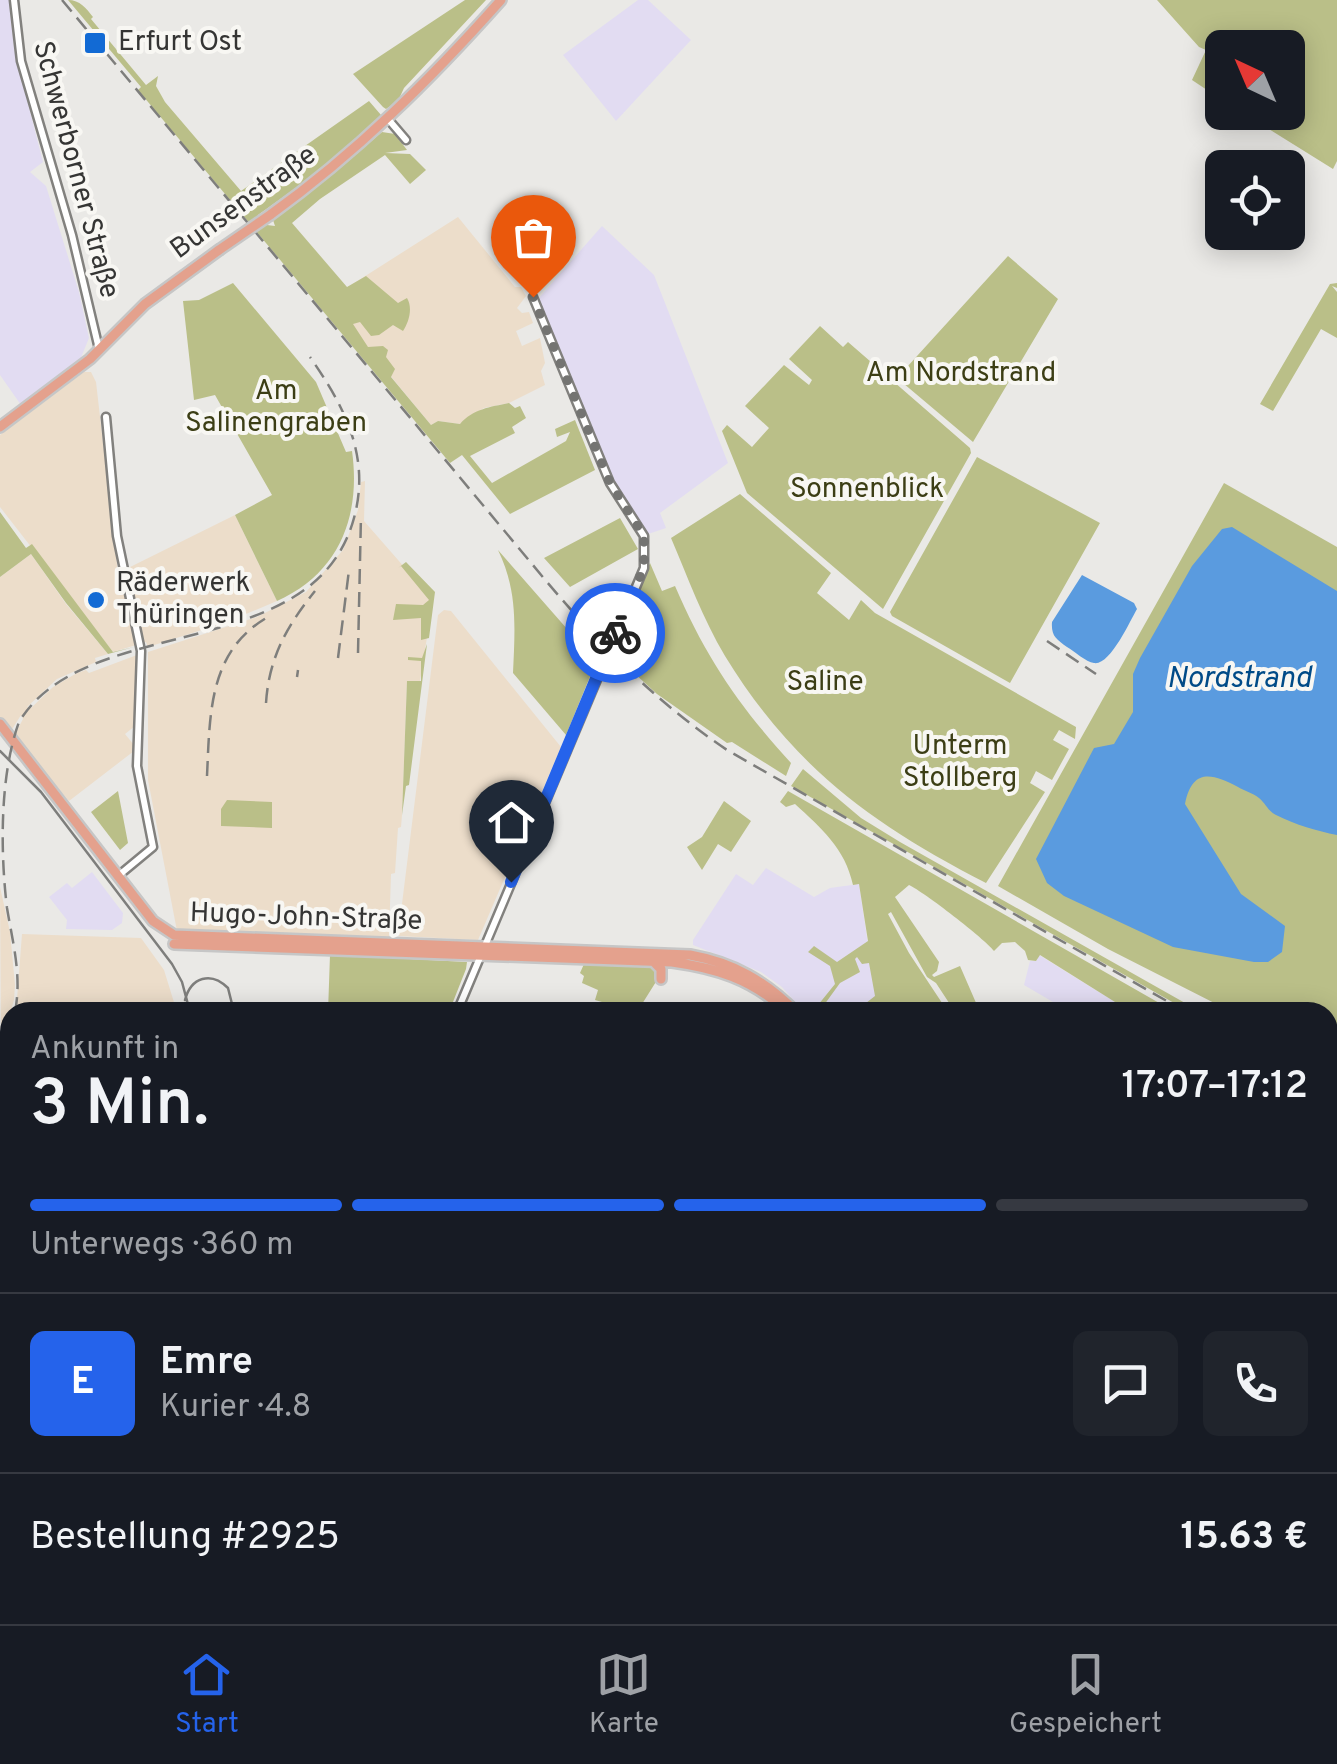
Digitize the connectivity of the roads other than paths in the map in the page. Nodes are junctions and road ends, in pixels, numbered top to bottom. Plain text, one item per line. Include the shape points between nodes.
1 (14, 0) edge
2 (501, 0) edge
3 (388, 118) junction
4 (406, 140) dead end
5 (533, 297) dead end
6 (93, 328) junction
7 (114, 336) junction
8 (100, 350) junction
9 (106, 417) dead end
10 (0, 427) edge
11 (0, 724) edge
12 (118, 876) junction
13 (482, 950) junction
14 (674, 958) junction
15 (653, 961) junction
16 (661, 978) dead end
17 (461, 1002) edge
18 (778, 1002) edge

1 - 6 street, Schwerborner Straße via 21,61
2 - 3 main road, Bunsenstraße
3 - 4 street
3 - 7 main road, Bunsenstraße, bridge via 334,167 171,283
5 - 13 street via 610,483 644,536 645,563
6 - 7 street
6 - 8 street, Schwerborner Straße
7 - 8 main road, Bunsenstraße
8 - 10 main road, Bunsenstraße
9 - 12 street via 118,536 141,651 137,766 152,847
11 - 12 main road
12 - 13 main road, Hugo-John-Straße via 174,939
13 - 14 main road, Hugo-John-Straße
13 - 15 main road, Hugo-John-Straße
13 - 17 street
14 - 15 main road, Hugo-John-Straße
14 - 18 main road via 732,975
15 - 16 main road

